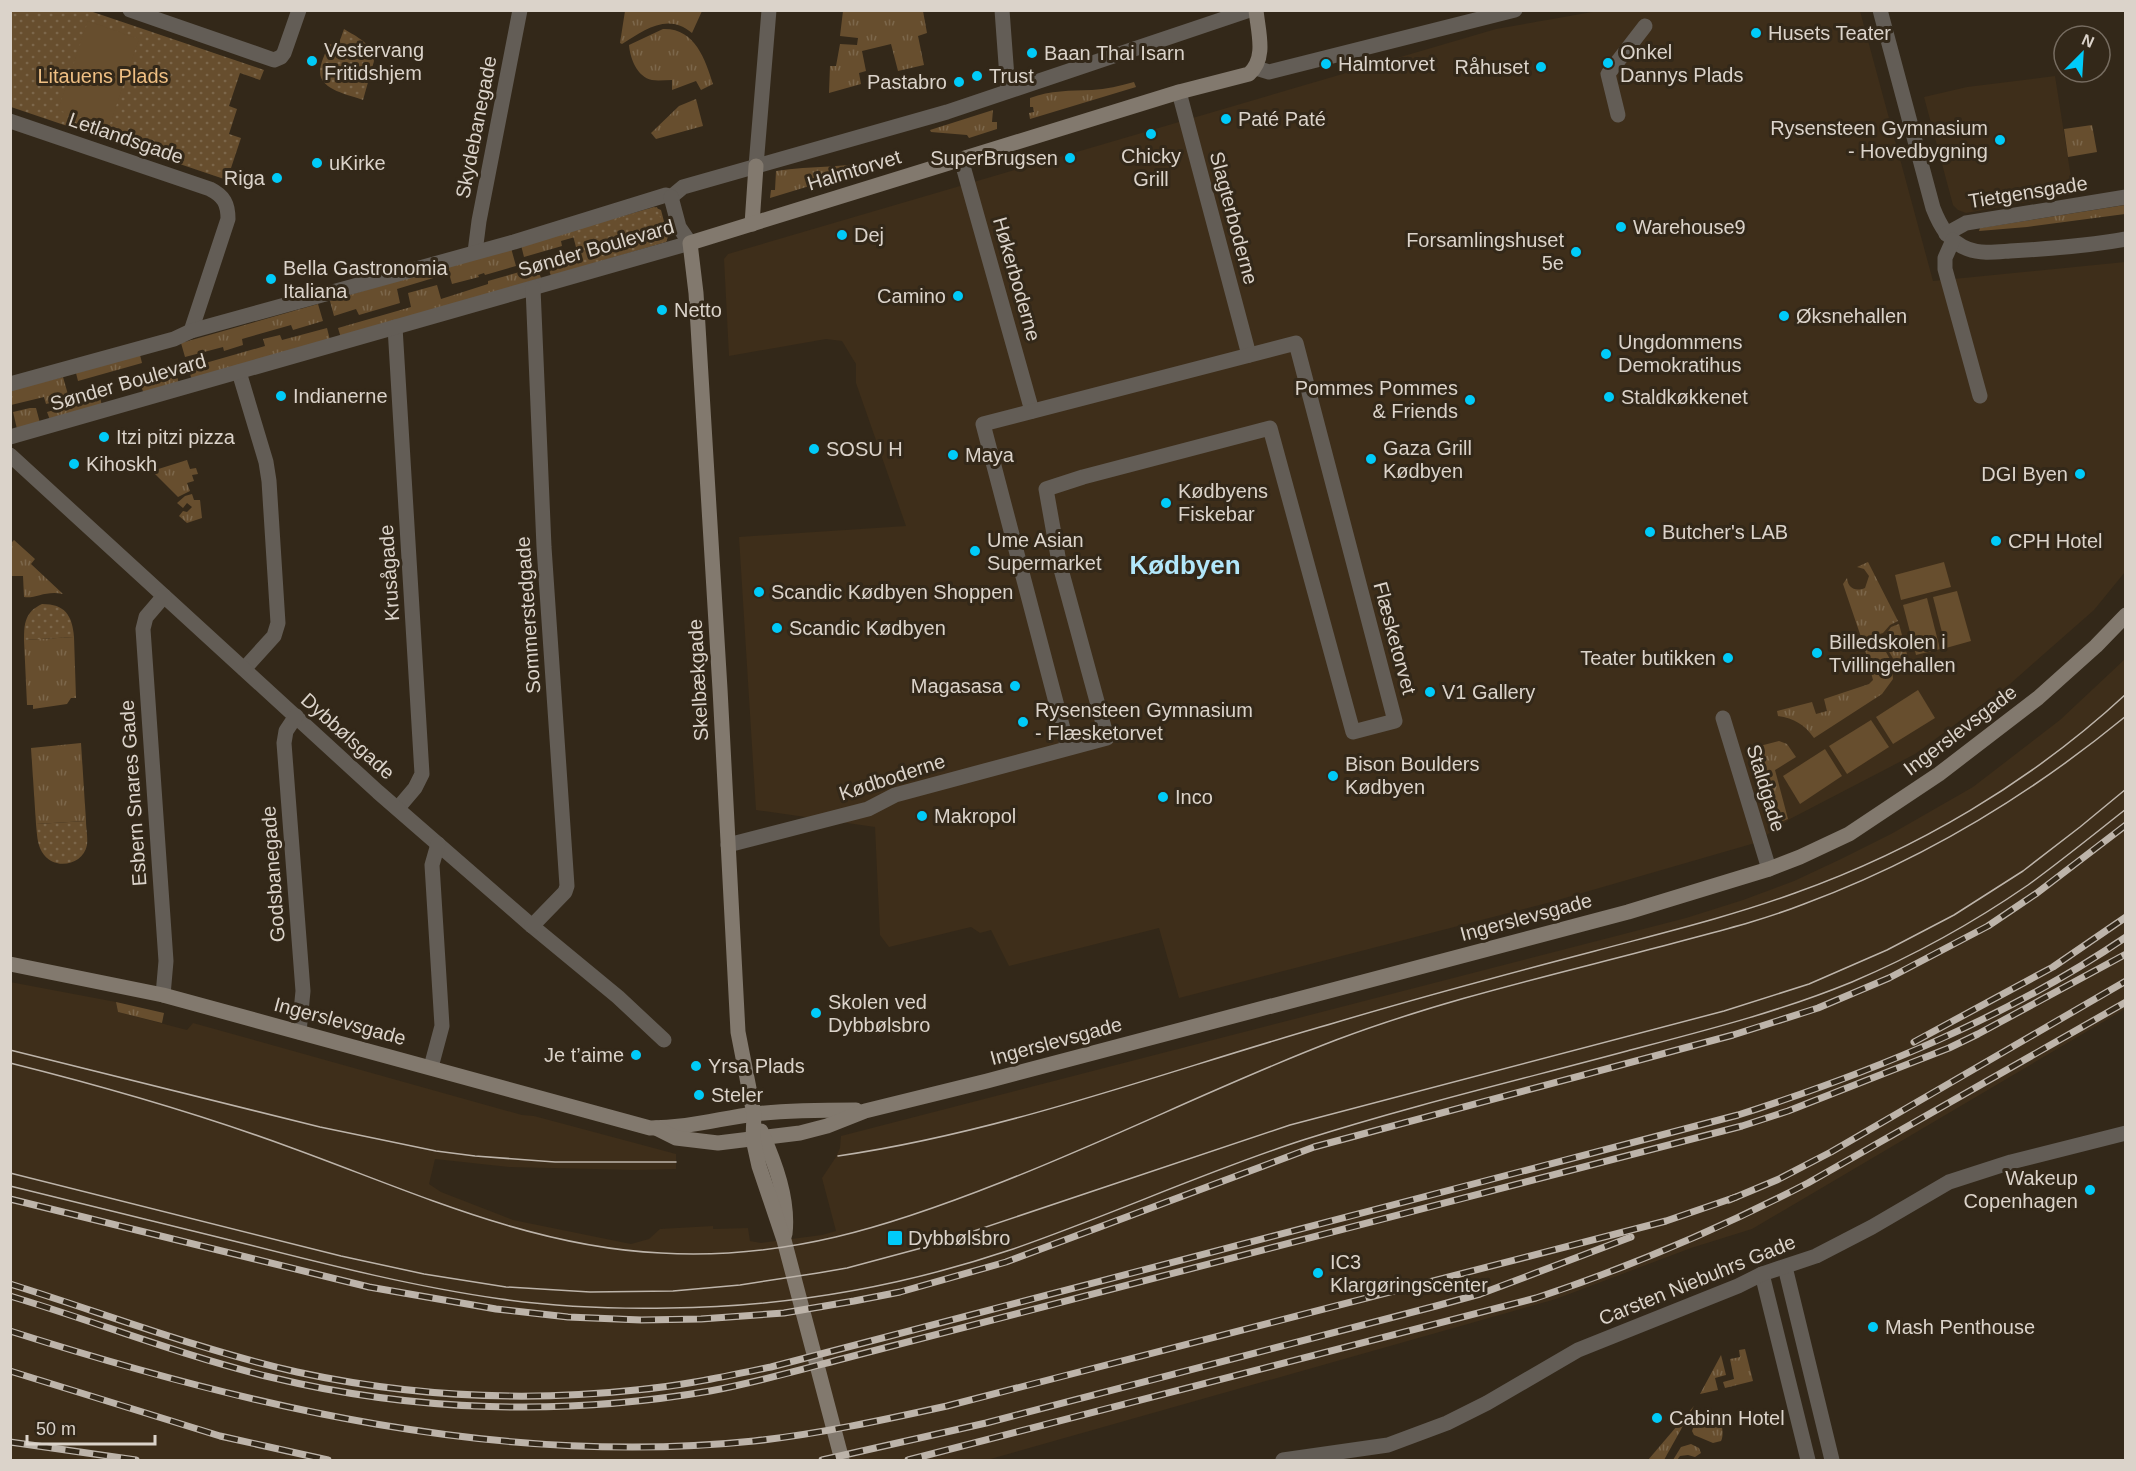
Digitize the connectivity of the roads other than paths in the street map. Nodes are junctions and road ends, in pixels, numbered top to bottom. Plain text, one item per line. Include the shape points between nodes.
1 (130, 10) edge
2 (298, 10) edge
3 (520, 10) edge
4 (769, 10) edge
5 (1002, 10) edge
6 (1250, 10) edge
7 (1256, 10) edge
8 (1515, 10) edge
9 (1880, 10) edge
10 (1645, 26) dead end
11 (1256, 68) junction
12 (1008, 91) junction
13 (1179, 92) junction
14 (1618, 115) dead end
15 (10, 121) edge
16 (961, 159) junction
17 (756, 166) junction
18 (671, 197) junction
19 (2126, 197) edge
20 (752, 224) junction
21 (1950, 237) junction
22 (2126, 239) edge
23 (690, 243) junction
24 (475, 252) junction
25 (533, 288) junction
26 (395, 327) junction
27 (191, 331) junction
28 (1249, 355) junction
29 (239, 372) junction
30 (10, 384) edge
31 (1980, 396) dead end
32 (1032, 411) junction
33 (10, 436) edge
34 (10, 455) edge
35 (164, 596) junction
36 (2126, 615) edge
37 (244, 669) junction
38 (296, 716) junction
39 (1723, 718) dead end
40 (1068, 748) junction
41 (398, 808) junction
42 (438, 844) junction
43 (728, 845) junction
44 (1769, 869) junction
45 (532, 926) junction
46 (10, 964) edge
47 (163, 995) junction
48 (299, 1032) junction
49 (664, 1040) dead end
50 (431, 1067) junction
51 (865, 1111) junction
52 (754, 1114) junction
53 (656, 1128) junction
54 (2126, 1133) edge
55 (759, 1138) junction
56 (1785, 1267) junction
57 (1762, 1274) junction
58 (842, 1461) edge
59 (1283, 1461) edge
60 (1808, 1461) edge
61 (1832, 1461) edge

1 - 2 street via 270,59 284,53
3 - 24 street, Skydebanegade
4 - 17 street
5 - 12 street
6 - 12 street, Halmtorvet
7 - 11 street via 1260,59
8 - 11 street, Halmtorvet via 1269,72
9 - 21 street via 1933,208
10 - 14 street via 1608,74
11 - 13 street, Halmtorvet via 1249,74
12 - 17 street, Halmtorvet via 905,125
13 - 16 street, Halmtorvet
13 - 28 street, Slagterboderne
15 - 27 street, Letlandsgade via 220,194 228,209 228,219
16 - 20 street, Halmtorvet
16 - 32 street, Høkerboderne
17 - 18 street, Halmtorvet via 683,187
17 - 20 street
18 - 23 street, Sønder Boulevard via 680,227
18 - 24 street, Sønder Boulevard via 666,195
19 - 21 street, Tietgensgade via 1961,224
20 - 23 street, Halmtorvet
21 - 22 street via 1969,250 1986,252
21 - 31 street via 1944,265
23 - 25 street, Sønder Boulevard
23 - 43 street, Skelbækgade
24 - 27 street, Sønder Boulevard
25 - 26 street, Sønder Boulevard
25 - 45 street, Sommerstedgade via 544,547 567,886
26 - 29 street, Sønder Boulevard
26 - 41 street, Krusågade via 422,774
27 - 30 street, Sønder Boulevard
28 - 32 street, Flæsketorvet
28 - 40 street, Flæsketorvet via 1296,343 1395,721 1353,732 1270,428 1046,489 1059,562 1107,738
29 - 33 street, Sønder Boulevard
29 - 37 street via 269,481 278,623 274,636
32 - 40 street, Flæsketorvet via 983,424
34 - 35 street, Dybbølsgade
35 - 37 street, Dybbølsgade
35 - 47 street, Esbern Snares Gade via 146,617 143,629 166,961
36 - 44 street, Ingerslevsgade via 2038,698 1939,774 1849,834
37 - 38 street, Dybbølsgade
38 - 41 street, Dybbølsgade
38 - 48 street, Godsbanegade via 285,731 284,743 303,991
39 - 44 street, Staldgade
40 - 43 street, Kødboderne via 895,795 868,809
41 - 42 street, Dybbølsgade
42 - 45 street, Dybbølsgade
42 - 50 street via 432,865 442,1026
43 - 52 street, Skelbækgade via 738,1032
44 - 51 street, Ingerslevsgade via 1674,900
45 - 49 street, Dybbølsgade
46 - 47 street, Ingerslevsgade
47 - 48 street, Ingerslevsgade
48 - 50 street, Ingerslevsgade
50 - 53 street, Ingerslevsgade
51 - 52 street, Ingerslevsgade via 805,1109
51 - 55 street, Ingerslevsgade via 800,1133
52 - 53 street, Ingerslevsgade via 699,1125
52 - 55 street
53 - 55 street, Ingerslevsgade via 689,1141 718,1143
54 - 56 street, Carsten Niebuhrs Gade via 1949,1182 1872,1227
55 - 58 street via 759,1166 784,1240
56 - 57 street, Carsten Niebuhrs Gade
56 - 61 street
57 - 59 street, Carsten Niebuhrs Gade via 1578,1350 1447,1423 1388,1445
57 - 60 street

